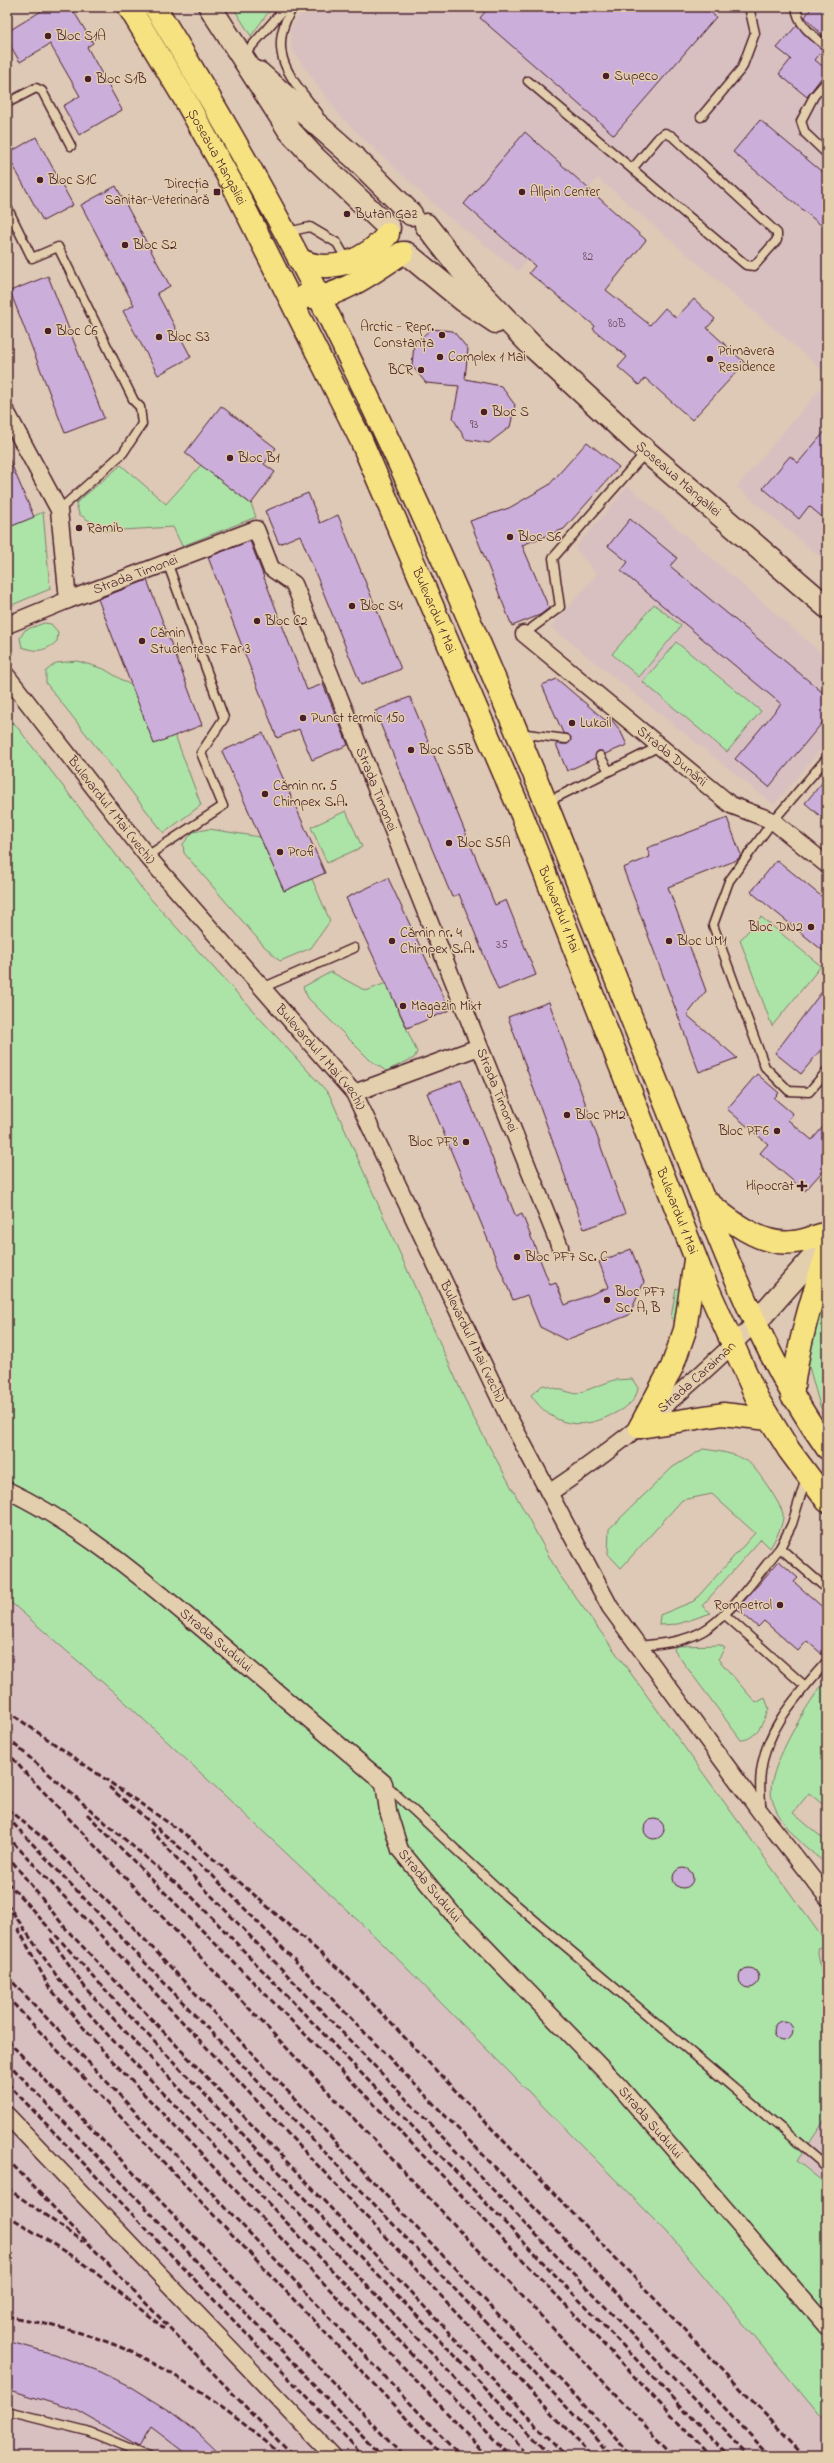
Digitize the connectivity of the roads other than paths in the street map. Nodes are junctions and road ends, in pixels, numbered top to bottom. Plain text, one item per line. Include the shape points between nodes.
1 (129, 7) edge
2 (156, 7) edge
3 (210, 7) edge
4 (286, 7) edge
5 (293, 7) edge
6 (749, 7) edge
7 (796, 7) edge
8 (827, 48) edge
9 (242, 58) junction
10 (827, 81) edge
11 (528, 82) dead end
12 (7, 103) edge
13 (701, 117) dead end
14 (71, 146) dead end
15 (827, 154) edge
16 (355, 158) junction
17 (632, 169) junction
18 (7, 207) edge
19 (246, 211) junction
20 (418, 219) junction
21 (388, 231) junction
22 (285, 232) junction
23 (404, 253) junction
24 (299, 259) junction
25 (348, 262) junction
26 (319, 297) junction
27 (297, 312) joint
28 (533, 347) junction
29 (7, 413) edge
30 (647, 452) junction
31 (59, 510) junction
32 (167, 562) junction
33 (68, 600) junction
34 (827, 607) edge
35 (7, 625) edge
36 (524, 634) joint
37 (7, 676) edge
38 (516, 733) junction
39 (566, 739) dead end
40 (660, 746) junction
41 (600, 756) dead end
42 (827, 758) edge
43 (609, 771) junction
44 (546, 803) junction
45 (773, 821) junction
46 (147, 856) junction
47 (827, 866) edge
48 (354, 948) dead end
49 (262, 988) junction
50 (479, 1047) junction
51 (827, 1071) edge
52 (354, 1093) junction
53 (703, 1198) junction
54 (827, 1232) edge
55 (827, 1242) edge
56 (560, 1247) dead end
57 (827, 1253) edge
58 (695, 1257) junction
59 (755, 1323) junction
60 (732, 1346) junction
61 (792, 1396) junction
62 (769, 1419) junction
63 (640, 1427) junction
64 (827, 1448) edge
65 (807, 1476) junction
66 (7, 1490) edge
67 (549, 1493) junction
68 (827, 1501) edge
69 (780, 1548) junction
70 (827, 1589) edge
71 (724, 1614) junction
72 (638, 1646) junction
73 (827, 1660) edge
74 (805, 1686) junction
75 (384, 1783) junction
76 (761, 1813) junction
77 (827, 1897) edge
78 (7, 2114) edge
79 (827, 2167) edge
80 (827, 2326) edge
81 (7, 2411) edge
82 (149, 2456) edge
83 (333, 2456) edge

1 - 19 main road, Șoseaua Mangaliei via 183,96
2 - 22 main road, Șoseaua Mangaliei
3 - 9 street, Șoseaua Mangaliei
4 - 9 lane
5 - 16 lane via 282,30 279,46 282,62 303,94
6 - 13 lane via 755,33 742,68
7 - 8 lane via 797,16 804,28
9 - 16 street, Șoseaua Mangaliei
9 - 21 street, Șoseaua Mangaliei via 289,130
10 - 15 lane via 814,96 801,121 805,133
11 - 17 lane
12 - 14 lane via 36,88 42,91
16 - 20 street, Șoseaua Mangaliei
17 - 17 lane via 659,137 665,133 672,136 777,233 777,240 754,266 746,265
18 - 31 lane via 32,258 58,247 134,401 140,407 142,424 123,453
19 - 26 main road via 268,241 296,291 309,297
19 - 27 main road, Șoseaua Mangaliei
20 - 21 street via 394,218
20 - 23 street via 427,237 425,242 417,251
20 - 28 street, Șoseaua Mangaliei via 474,286
21 - 23 street via 391,244
21 - 25 main road via 369,252
22 - 24 main road, Șoseaua Mangaliei
22 - 25 lane via 310,227 337,243
23 - 26 main road via 335,293
23 - 28 street, Șoseaua Mangaliei via 463,300
24 - 25 main road via 315,266
24 - 26 main road, Șoseaua Mangaliei
26 - 38 main road, Bulevardul 1 Mai via 436,546
27 - 58 main road, Bulevardul 1 Mai via 361,440 522,815
28 - 30 street, Șoseaua Mangaliei
29 - 31 street
30 - 34 street, Șoseaua Mangaliei
30 - 36 lane via 553,558 560,607
31 - 33 street
32 - 33 street, Strada Timonei
32 - 46 lane via 224,718 201,753 223,806
32 - 50 street, Strada Timonei via 256,529 271,568 294,584
33 - 35 street, Strada Timonei
36 - 40 street, Strada Dunării
37 - 46 street, Bulevardul 1 Mai (vechi)
38 - 39 lane
38 - 44 main road, Bulevardul 1 Mai
40 - 43 lane
40 - 45 street, Strada Dunării via 731,805
41 - 43 lane
42 - 45 lane
43 - 44 lane
44 - 53 main road, Bulevardul 1 Mai
45 - 47 street, Strada Dunării
45 - 51 lane via 729,881 713,925 764,1067 789,1091 809,1092
46 - 49 street, Bulevardul 1 Mai (vechi)
48 - 49 lane
49 - 52 street, Bulevardul 1 Mai (vechi)
50 - 52 street
50 - 56 street, Strada Timonei
52 - 67 street, Bulevardul 1 Mai (vechi) via 508,1416
53 - 54 main road via 745,1230 774,1241 793,1243
53 - 59 main road, Bulevardul 1 Mai
55 - 59 street, Strada Caraiman
57 - 61 main road via 802,1336
58 - 60 main road, Bulevardul 1 Mai
58 - 63 main road via 685,1330 672,1367
59 - 60 street, Strada Caraiman
59 - 61 main road, Bulevardul 1 Mai
60 - 62 main road, Bulevardul 1 Mai
60 - 63 street, Strada Caraiman
61 - 64 main road, Bulevardul 1 Mai
62 - 63 main road via 723,1414
62 - 65 main road, Bulevardul 1 Mai
63 - 67 street, Strada Caraiman
65 - 68 main road, Bulevardul 1 Mai
65 - 69 lane via 792,1524
66 - 75 street, Strada Sudului via 96,1544 160,1593
67 - 72 street, Bulevardul 1 Mai (vechi) via 610,1607
69 - 70 lane
69 - 71 lane
71 - 72 lane via 704,1631 685,1639
71 - 74 lane
72 - 76 street, Bulevardul 1 Mai (vechi)
73 - 74 lane
74 - 76 lane via 783,1713 768,1741 761,1771
75 - 79 lane via 506,1896
75 - 80 street, Strada Sudului via 388,1811 400,1850 452,1913 619,2086
76 - 77 street, Bulevardul 1 Mai (vechi)
78 - 83 street
81 - 82 lane via 87,2431

